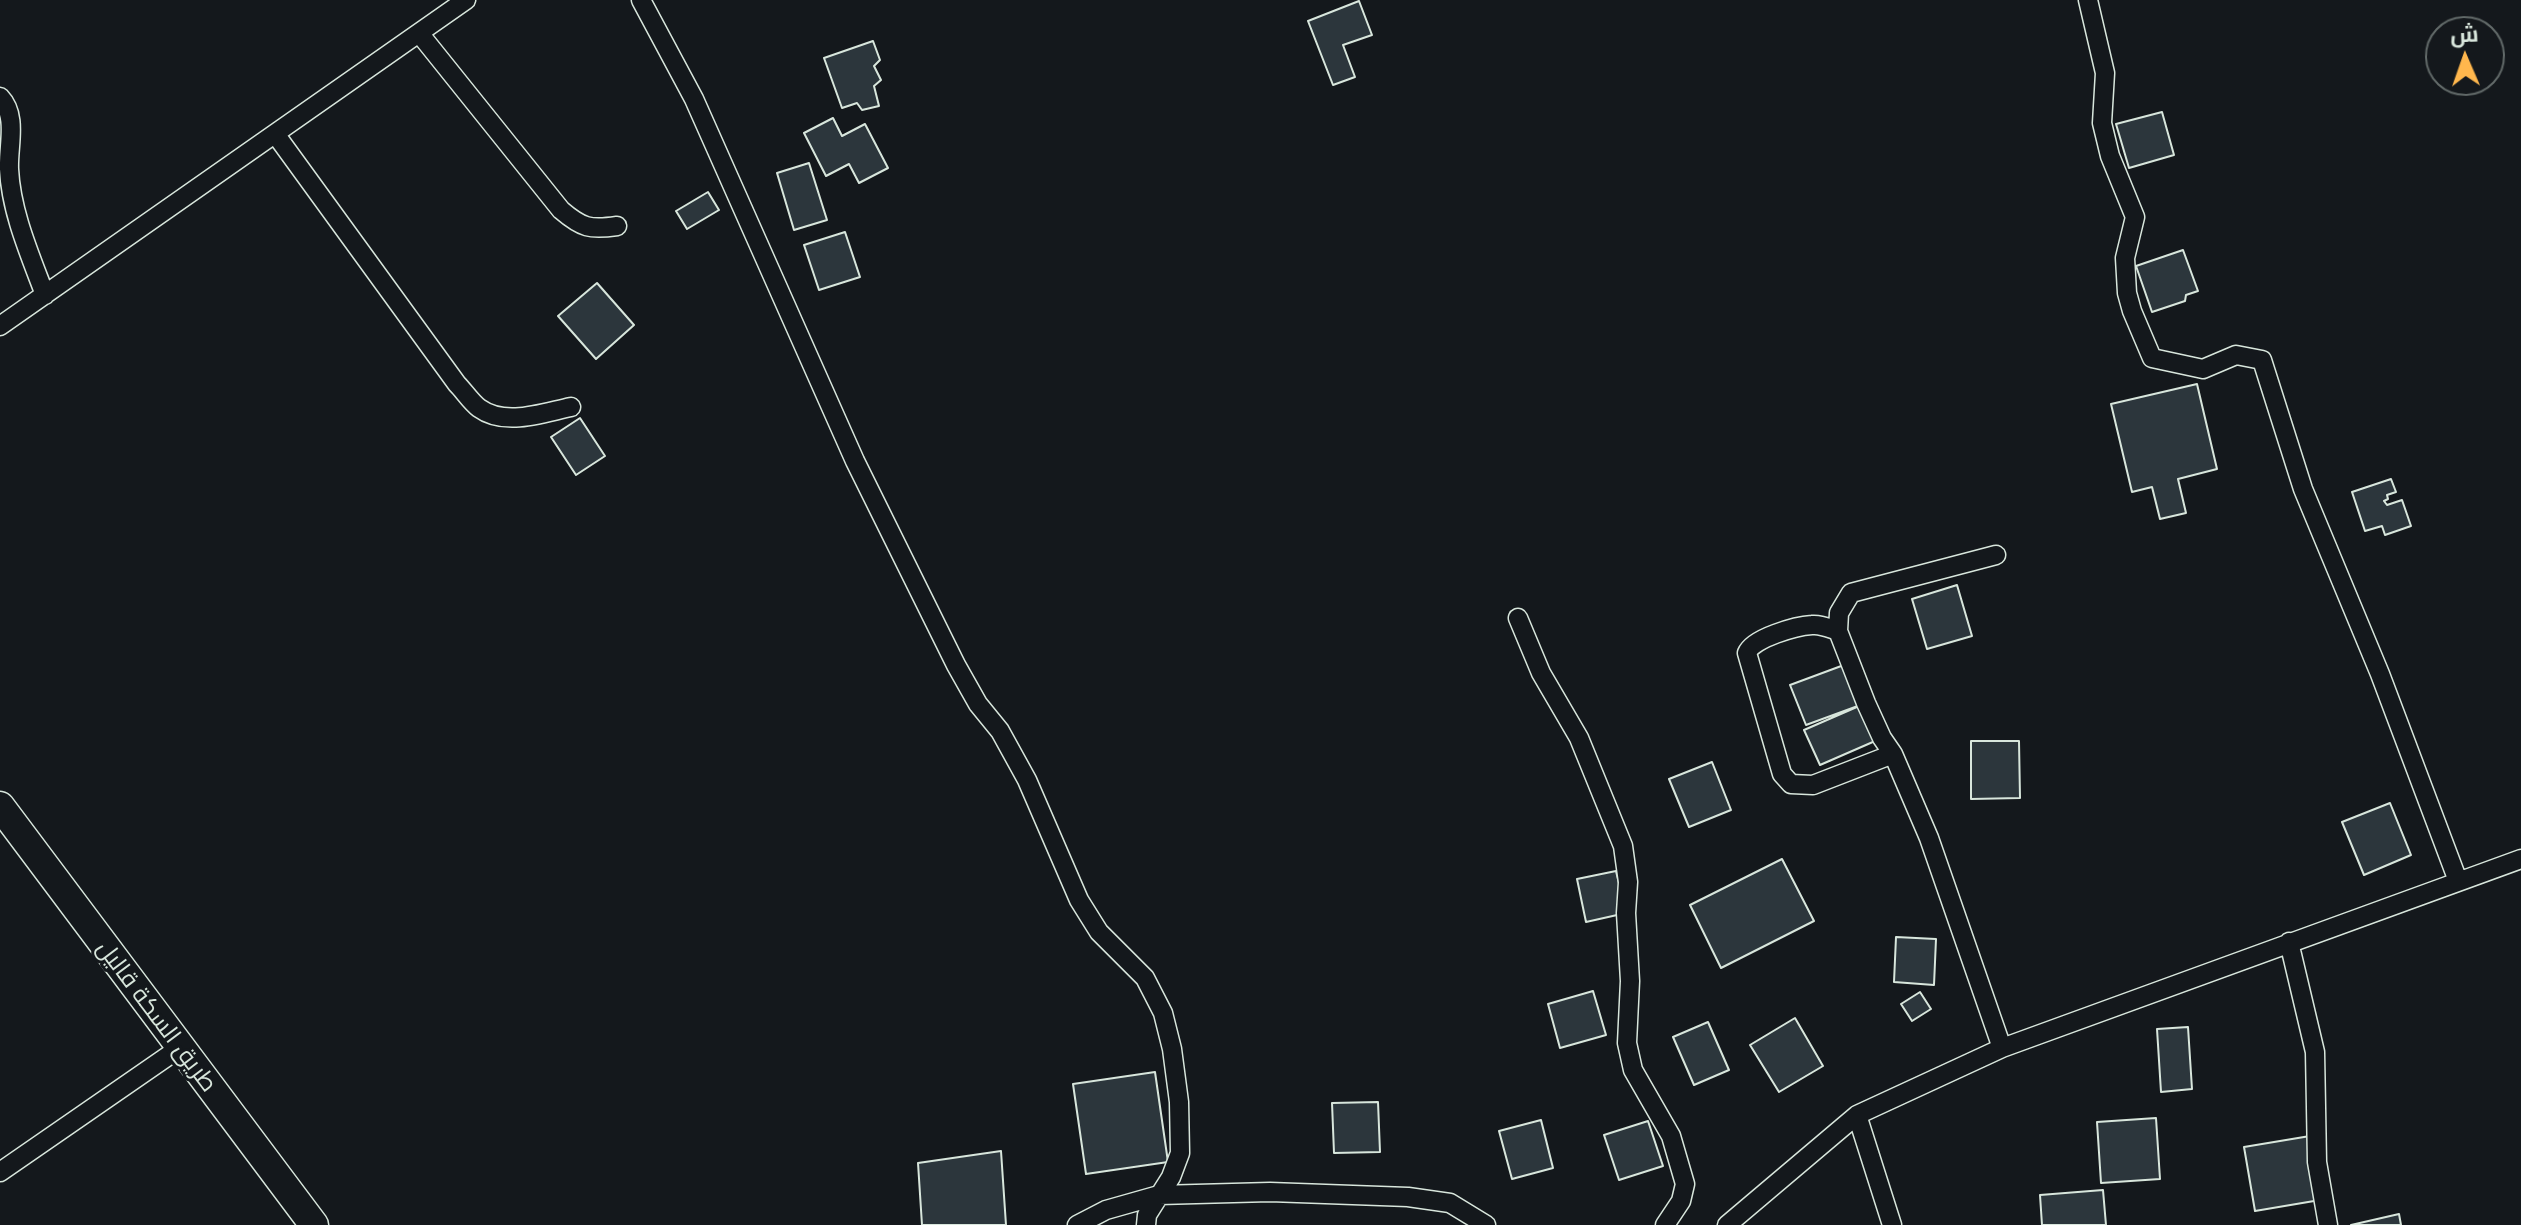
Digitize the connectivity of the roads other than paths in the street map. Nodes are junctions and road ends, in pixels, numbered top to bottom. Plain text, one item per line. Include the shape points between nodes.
1 (466, 0) edge
2 (641, 0) edge
3 (2088, 0) edge
4 (419, 33) junction
5 (0, 97) edge
6 (276, 135) junction
7 (617, 226) dead end
8 (45, 295) junction
9 (0, 326) edge
10 (571, 407) dead end
11 (1996, 555) dead end
12 (1518, 618) dead end
13 (1838, 631) junction
14 (1893, 754) junction
15 (0, 806) edge
16 (2521, 859) edge
17 (2458, 881) junction
18 (2289, 942) junction
19 (181, 1047) junction
20 (2002, 1048) junction
21 (1857, 1115) junction
22 (0, 1172) edge
23 (1159, 1195) junction
24 (314, 1225) edge
25 (1077, 1225) edge
26 (1146, 1225) edge
27 (1486, 1225) edge
28 (1665, 1225) edge
29 (1727, 1225) edge
30 (1892, 1225) edge
31 (2328, 1225) edge

1 - 4 street
2 - 23 street via 694,99 855,461 956,665 1027,780 1079,900 1099,932 1145,978 1163,1013 1179,1102 1180,1153
3 - 17 street via 2105,73 2102,123 2135,217 2125,258 2132,311 2152,358 2203,369 2236,355 2262,360 2303,489
4 - 6 street
4 - 7 street via 561,210 593,230
5 - 8 street via 10,117 12,195
6 - 8 street
6 - 10 street via 478,408 498,417 520,418
8 - 9 street
11 - 13 street via 1851,593 1839,613
12 - 28 street via 1541,673 1579,738 1623,846 1628,882 1627,1043 1633,1070 1671,1136 1685,1184
13 - 14 street
13 - 14 street via 1806,625 1758,641 1747,653 1782,774 1791,784 1813,785
14 - 20 street via 1929,838
15 - 19 main road, طريق السكة قاليل
16 - 17 street
17 - 18 street
18 - 20 street
18 - 31 street via 2315,1052 2317,1162
19 - 22 street
19 - 24 main road, طريق السكة قاليل
20 - 21 street
21 - 29 street
21 - 30 street
23 - 25 street via 1106,1210
23 - 26 street
23 - 27 street via 1408,1197 1450,1203

